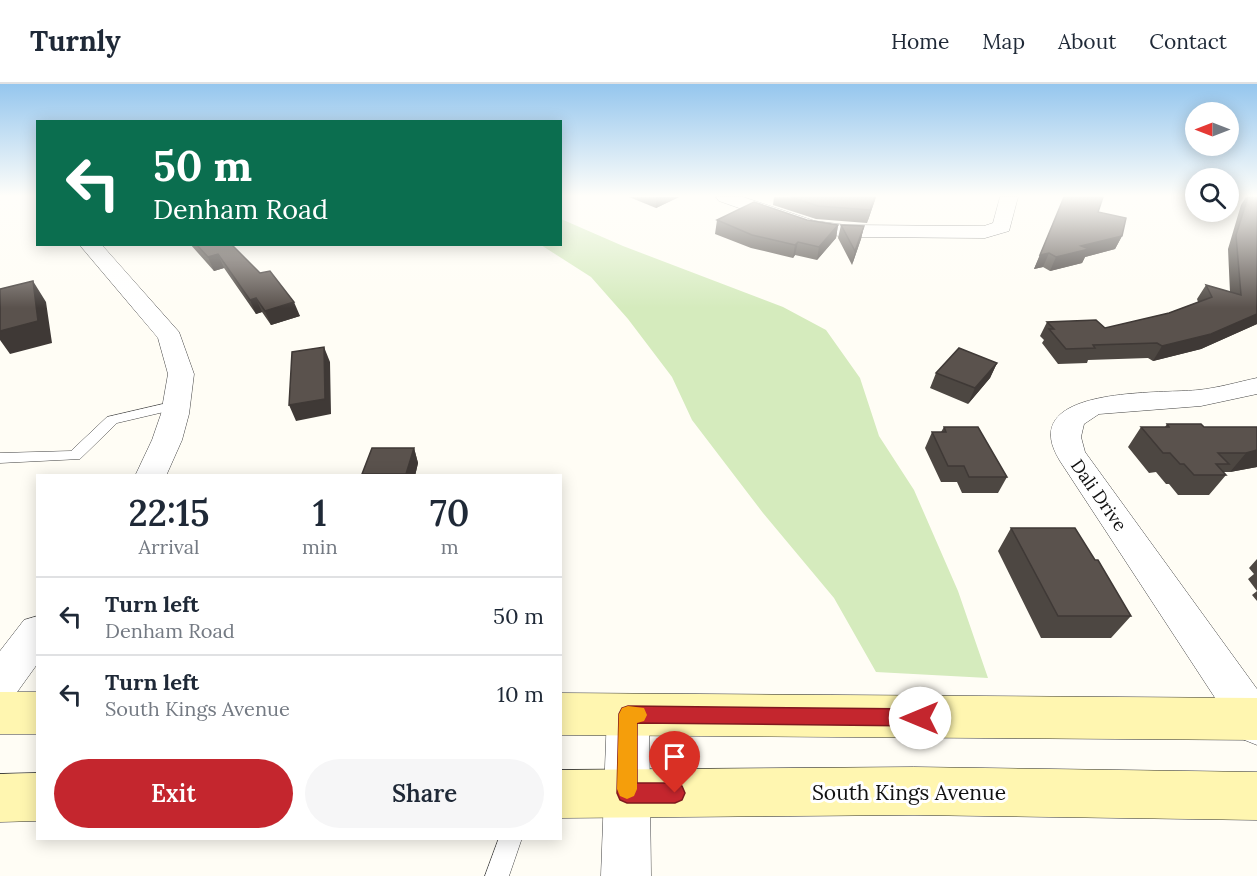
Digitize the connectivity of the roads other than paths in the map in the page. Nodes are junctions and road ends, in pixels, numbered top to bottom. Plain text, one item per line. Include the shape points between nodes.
1 (91, 246) edge
2 (1257, 386) edge
3 (176, 405) junction
4 (0, 458) edge
5 (151, 474) edge
6 (36, 635) edge
7 (0, 682) edge
8 (0, 713) edge
9 (36, 713) edge
10 (562, 714) edge
11 (628, 714) junction
12 (1256, 721) edge
13 (627, 793) junction
14 (562, 794) edge
15 (1257, 796) edge
16 (36, 797) edge
17 (0, 798) edge
18 (510, 840) edge
19 (497, 876) edge
20 (626, 876) edge

1 - 3 street via 170,337 181,374
2 - 12 street, Dali Drive via 1201,398 1095,406 1072,419 1065,430 1071,454
3 - 4 lane via 112,420 75,456
3 - 5 street via 167,440
6 - 7 street
8 - 9 main road
10 - 11 main road
11 - 12 main road
11 - 13 street
13 - 14 main road, South Kings Avenue
13 - 15 main road, South Kings Avenue via 914,791
13 - 20 street
16 - 17 main road
18 - 19 lane

